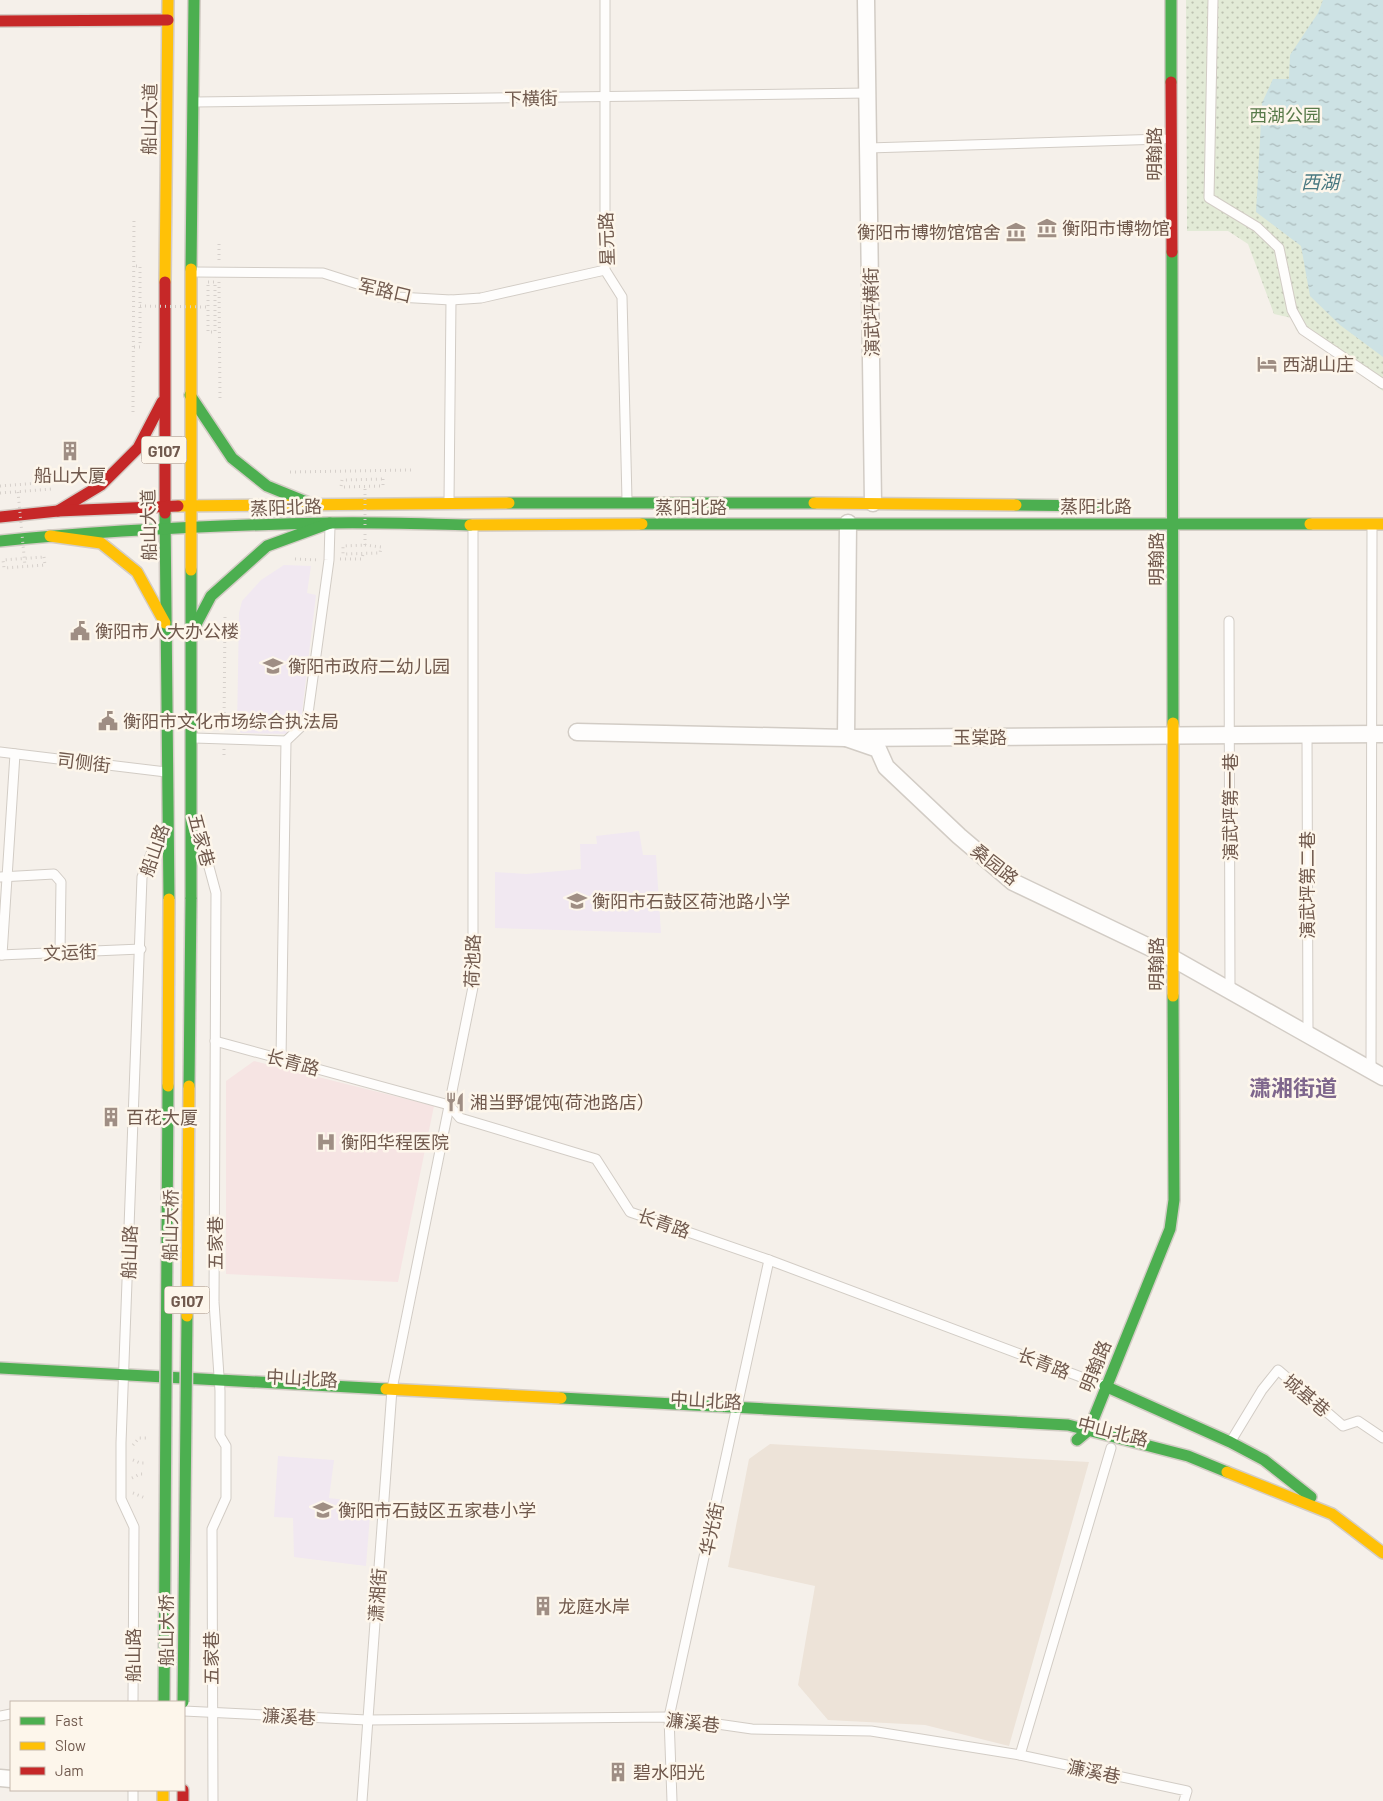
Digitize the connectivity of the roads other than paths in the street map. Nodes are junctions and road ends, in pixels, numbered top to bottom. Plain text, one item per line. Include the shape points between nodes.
1 (168, 0) edge
2 (194, 0) edge
3 (604, 0) edge
4 (866, 0) edge
5 (1164, 0) edge
6 (1171, 0) edge
7 (1214, 0) edge
8 (168, 20) junction
9 (0, 21) edge
10 (868, 93) junction
11 (605, 97) junction
12 (194, 102) junction
13 (1164, 139) junction
14 (868, 148) junction
15 (605, 270) junction
16 (192, 272) junction
17 (450, 300) junction
18 (1383, 384) edge
19 (190, 396) junction
20 (164, 399) junction
21 (449, 503) junction
22 (627, 503) junction
23 (873, 503) junction
24 (190, 505) junction
25 (314, 505) junction
26 (165, 506) junction
27 (1116, 506) dead end
28 (1174, 507) junction
29 (58, 511) junction
30 (0, 517) edge
31 (330, 523) junction
32 (848, 523) junction
33 (1169, 524) junction
34 (1377, 524) edge
35 (473, 525) junction
36 (190, 528) junction
37 (165, 529) junction
38 (50, 536) junction
39 (0, 541) edge
40 (1229, 621) dead end
41 (166, 624) junction
42 (190, 636) junction
43 (577, 732) dead end
44 (1230, 734) junction
45 (1307, 734) junction
46 (1377, 734) edge
47 (1169, 735) junction
48 (192, 738) junction
49 (846, 738) junction
50 (286, 741) junction
51 (0, 752) edge
52 (15, 754) junction
53 (168, 772) junction
54 (192, 803) junction
55 (169, 805) junction
56 (3, 877) edge
57 (169, 899) joint
58 (141, 949) junction
59 (60, 952) junction
60 (1, 955) edge
61 (1170, 957) junction
62 (1230, 992) junction
63 (1308, 1035) junction
64 (216, 1041) junction
65 (281, 1059) junction
66 (1377, 1074) edge
67 (449, 1105) junction
68 (770, 1260) junction
69 (0, 1368) edge
70 (124, 1380) junction
71 (48, 1382) dead end
72 (1102, 1385) junction
73 (220, 1386) junction
74 (391, 1395) junction
75 (470, 1405) dead end
76 (735, 1416) junction
77 (1084, 1429) junction
78 (1383, 1438) edge
79 (1230, 1442) junction
80 (1107, 1447) joint
81 (1166, 1462) dead end
82 (1332, 1514) junction
83 (1383, 1553) edge
84 (1383, 1564) edge
85 (133, 1701) edge
86 (164, 1701) edge
87 (183, 1701) edge
88 (185, 1711) edge
89 (211, 1712) junction
90 (670, 1718) junction
91 (367, 1720) junction
92 (1020, 1755) junction
93 (212, 1801) edge
94 (362, 1801) edge
95 (672, 1801) edge
96 (1184, 1801) edge

1 - 8 main road, 船山大道 / G107
2 - 12 main road, G107
3 - 11 lane, 星元路
4 - 10 street, 演武坪横街
5 - 13 main road, 明翰路
6 - 28 main road, 明翰路
7 - 18 lane via 1209,198 1258,227 1279,248 1292,310 1303,330
8 - 9 main road
8 - 20 main road, 船山大道 / G107
10 - 11 lane, 下横街
10 - 14 street, 演武坪横街
11 - 12 lane, 下横街
11 - 15 lane, 星元路
12 - 16 main road, G107
13 - 14 lane
13 - 28 main road, 明翰路
14 - 23 street, 演武坪横街
15 - 17 lane, 军路口 via 481,298
15 - 22 lane, 星元路 via 622,297
16 - 17 lane, 军路口 via 323,274 398,297
16 - 19 main road, G107
17 - 21 lane
19 - 24 main road, G107
19 - 25 main road via 232,458 267,486
20 - 26 main road, 船山大道 / G107
20 - 29 main road via 138,448 101,485
21 - 22 main road, 蒸阳北路
21 - 25 main road, 蒸阳北路
22 - 23 main road, 蒸阳北路
23 - 27 main road, 蒸阳北路
24 - 25 main road, 蒸阳北路
24 - 26 main road, 蒸阳北路
24 - 36 main road, G107
26 - 29 main road, 蒸阳北路
26 - 37 main road, 船山大道 / G107
28 - 33 main road, 明翰路
29 - 30 main road, 蒸阳北路
31 - 35 main road, 蒸阳北路
31 - 36 main road, 蒸阳北路
31 - 42 main road via 267,546 211,596
31 - 50 lane via 330,560 307,721
32 - 33 main road, 蒸阳北路
32 - 35 main road, 蒸阳北路
32 - 49 street
33 - 34 main road, 蒸阳北路
33 - 47 main road, 明翰路
34 - 46 lane
35 - 67 lane, 荷池路 via 473,987
36 - 37 main road, 蒸阳北路
36 - 42 main road, G107
37 - 38 main road, 蒸阳北路
37 - 41 main road, 船山大道 / G107
38 - 39 main road, 蒸阳北路
38 - 41 main road via 101,543 137,572
40 - 44 lane, 演武坪第一巷
41 - 53 main road, 船山大道 / G107
42 - 48 main road, G107
43 - 49 street, 玉棠路
44 - 45 street, 玉棠路
44 - 47 street, 玉棠路
44 - 62 lane, 演武坪第一巷
45 - 46 street, 玉棠路
45 - 63 lane, 演武坪第二巷
46 - 66 lane
47 - 49 street, 玉棠路
47 - 61 main road, 明翰路
48 - 50 lane
48 - 54 main road, G107
49 - 61 street, 桑园路 via 878,749 886,767 1013,882
50 - 65 lane
51 - 52 lane, 司侧街
52 - 53 lane, 司侧街
52 - 56 lane
53 - 55 main road, 船山大道 / G107
54 - 64 lane, 五家巷 via 216,893
54 - 87 main road, 船山大桥 / G107, bridge
55 - 57 main road, 船山大道 / G107
55 - 58 lane, 船山路 via 142,877
56 - 59 lane via 54,874 61,882
56 - 60 lane
57 - 86 main road, 船山大桥 / G107, bridge
58 - 59 lane, 文运街
58 - 70 lane, 船山路
59 - 60 lane, 文运街
61 - 62 street, 桑园路
61 - 72 main road, 明翰路 via 1174,1200 1170,1229
62 - 63 street, 桑园路
63 - 66 street, 桑园路
64 - 65 lane, 长青路
64 - 73 lane, 五家巷 via 214,1302
65 - 67 lane, 长青路
67 - 68 lane, 长青路 via 460,1118 596,1159 630,1212
67 - 74 lane, 荷池路
68 - 72 lane, 长青路
68 - 76 lane, 华光街
69 - 70 main road, 中山北路
70 - 71 main road, 中山北路
70 - 73 main road, 中山北路
70 - 85 lane, 船山路 via 121,1499 134,1527
72 - 77 main road, 明翰路
72 - 79 main road, 中山北路
73 - 74 main road, 中山北路
73 - 89 lane, 五家巷 via 220,1436 226,1446 226,1498 212,1529
74 - 75 main road, 中山北路
74 - 76 main road, 中山北路
74 - 91 lane, 潇湘街
76 - 77 main road, 中山北路 via 1068,1425
76 - 90 lane, 华光街
77 - 80 main road, 中山北路 via 1071,1438
77 - 82 main road, 中山北路 via 1188,1456
78 - 79 lane, 城基巷 via 1358,1421 1343,1426 1278,1370
79 - 82 main road, 中山北路 via 1264,1460
80 - 92 lane
81 - 84 main road, 中山北路 via 1328,1522
82 - 83 main road, 中山北路
88 - 89 lane, 濂溪巷
89 - 91 lane, 濂溪巷
89 - 93 lane, 五家巷
90 - 91 lane, 濂溪巷
90 - 92 lane, 濂溪巷 via 752,1729 871,1731
90 - 95 lane, 华光街
91 - 94 lane, 潇湘街
92 - 96 lane, 濂溪巷 via 1187,1791

